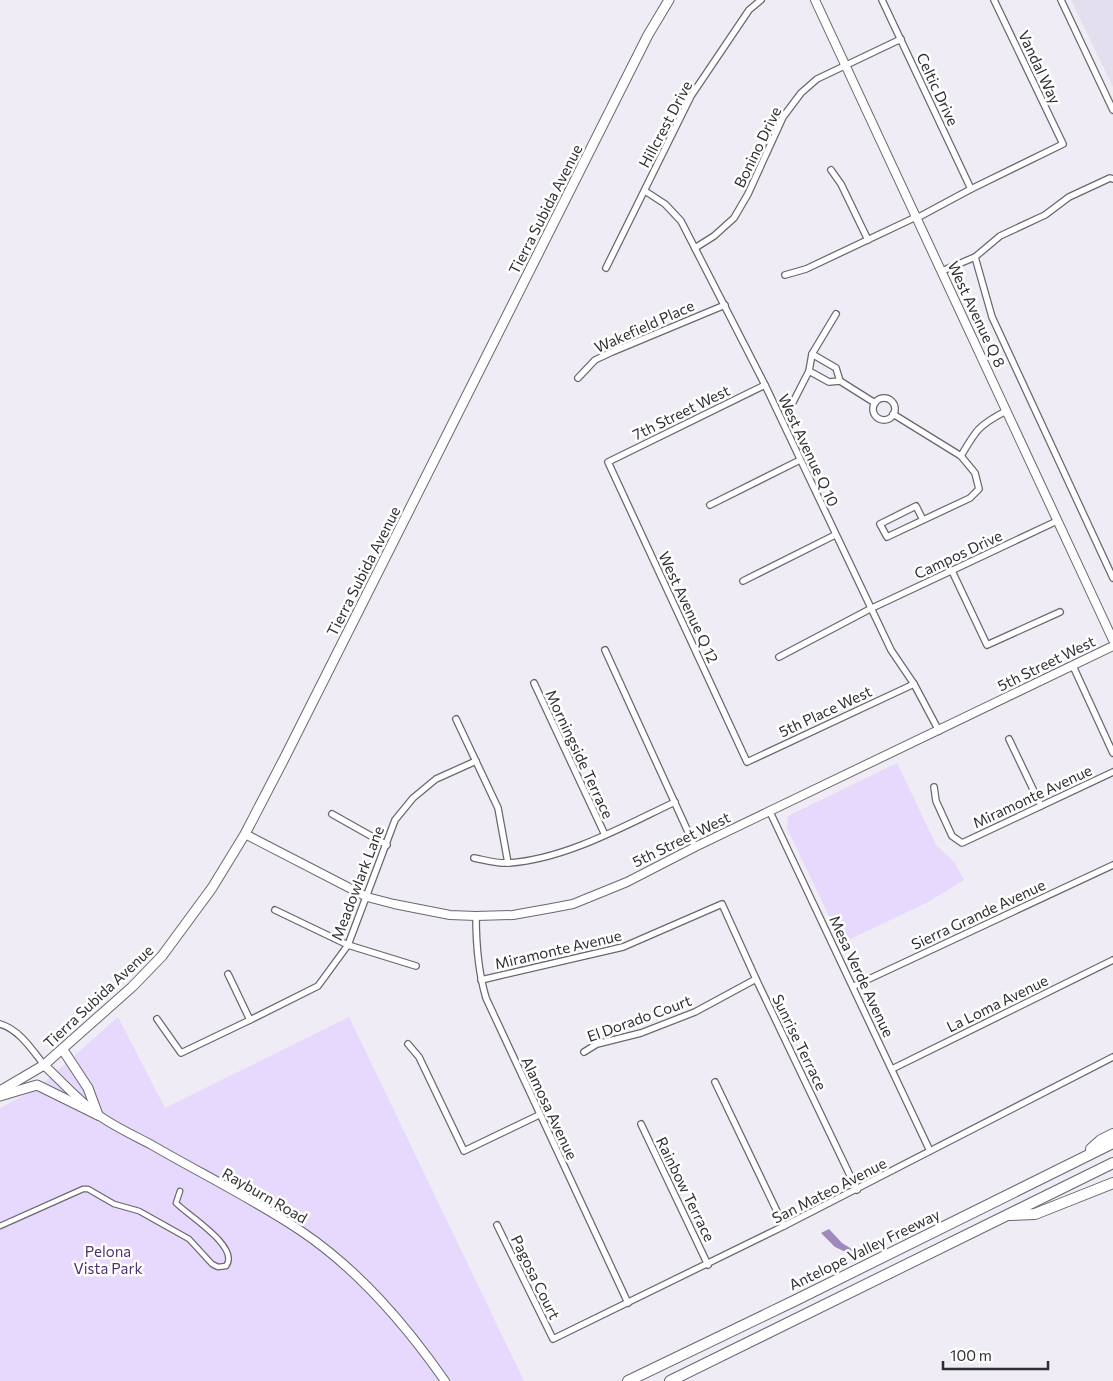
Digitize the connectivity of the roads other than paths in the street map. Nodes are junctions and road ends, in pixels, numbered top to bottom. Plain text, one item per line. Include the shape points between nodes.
1 (669, 0) edge
2 (760, 0) edge
3 (815, 0) edge
4 (882, 0) edge
5 (994, 0) edge
6 (1061, 0) edge
7 (901, 39) junction
8 (846, 66) junction
9 (1113, 110) edge
10 (831, 170) dead end
11 (1113, 179) edge
12 (971, 189) junction
13 (644, 191) junction
14 (917, 217) junction
15 (868, 240) junction
16 (696, 248) junction
17 (975, 258) junction
18 (606, 268) dead end
19 (942, 271) junction
20 (785, 275) dead end
21 (725, 305) junction
22 (836, 314) dead end
23 (812, 354) junction
24 (809, 371) junction
25 (578, 378) dead end
26 (840, 381) junction
27 (765, 385) junction
28 (875, 403) junction
29 (790, 408) dead end
30 (1006, 411) junction
31 (893, 414) junction
32 (961, 456) junction
33 (800, 460) junction
34 (608, 462) joint
35 (710, 505) dead end
36 (923, 520) junction
37 (1057, 521) junction
38 (835, 535) junction
39 (952, 571) junction
40 (1113, 578) edge
41 (743, 581) dead end
42 (870, 609) junction
43 (1060, 612) dead end
44 (1113, 640) edge
45 (1113, 646) edge
46 (605, 650) dead end
47 (778, 657) dead end
48 (1073, 666) junction
49 (534, 683) dead end
50 (914, 684) junction
51 (456, 720) dead end
52 (939, 731) junction
53 (1009, 739) dead end
54 (1113, 752) edge
55 (476, 761) junction
56 (747, 762) joint
57 (1113, 772) edge
58 (934, 787) dead end
59 (675, 802) junction
60 (1041, 806) junction
61 (770, 812) junction
62 (332, 814) dead end
63 (245, 834) junction
64 (605, 836) junction
65 (387, 845) junction
66 (695, 847) junction
67 (474, 858) dead end
68 (508, 863) junction
69 (1113, 865) edge
70 (367, 897) junction
71 (722, 904) joint
72 (275, 910) dead end
73 (476, 916) junction
74 (348, 945) junction
75 (1113, 960) edge
76 (416, 966) dead end
77 (228, 974) dead end
78 (756, 979) junction
79 (481, 980) junction
80 (854, 986) junction
81 (157, 1019) dead end
82 (250, 1020) junction
83 (0, 1024) edge
84 (408, 1044) dead end
85 (63, 1050) junction
86 (584, 1052) dead end
87 (1113, 1057) edge
88 (44, 1066) junction
89 (892, 1069) junction
90 (714, 1082) dead end
91 (0, 1091) edge
92 (0, 1096) edge
93 (98, 1115) junction
94 (540, 1115) junction
95 (641, 1124) dead end
96 (1113, 1134) edge
97 (1113, 1143) edge
98 (930, 1151) junction
99 (1080, 1158) junction
100 (1113, 1163) edge
101 (1113, 1183) edge
102 (857, 1190) junction
103 (180, 1191) dead end
104 (1007, 1215) junction
105 (497, 1225) dead end
106 (0, 1226) edge
107 (784, 1226) junction
108 (708, 1265) junction
109 (628, 1303) junction
110 (553, 1339) joint
111 (444, 1381) edge
112 (628, 1381) edge
113 (670, 1381) edge

1 - 63 main road, Tierra Subida Avenue via 648,35
2 - 13 street, Hillcrest Drive via 749,10 691,96
3 - 8 street, West Avenue Q 8
4 - 7 street, Celtic Drive
5 - 12 street, Vandal Way via 1062,144
6 - 9 street
7 - 8 street, Bonino Drive
7 - 12 street, Celtic Drive
8 - 14 street, West Avenue Q 8
8 - 16 street, Bonino Drive via 817,80 801,93 784,117 734,218
10 - 15 street
11 - 17 street via 1070,196 1044,215 1000,236
12 - 14 street
13 - 16 street, West Avenue Q 10 via 665,204 681,221
13 - 18 street, Hillcrest Drive
14 - 15 street
14 - 19 street, West Avenue Q 8
15 - 20 street via 806,269
16 - 21 street, West Avenue Q 10
17 - 19 street
17 - 40 street via 992,317
19 - 30 street, West Avenue Q 8
21 - 25 street, Wakefield Place via 595,360
21 - 27 street, West Avenue Q 10
22 - 23 street
23 - 24 street
23 - 26 street via 836,368
24 - 26 street via 829,382
24 - 29 street
26 - 28 street
27 - 33 street, West Avenue Q 10
27 - 34 street, 7th Street West
28 - 31 street via 879,399 889,399 894,404
28 - 31 street via 873,410 879,418 885,420
30 - 32 street via 985,422
30 - 37 street, West Avenue Q 8
31 - 32 street
32 - 36 street via 975,473 979,489 970,498
33 - 35 street
33 - 38 street, West Avenue Q 10
34 - 56 street, West Avenue Q 12
36 - 36 street via 887,538 880,524 916,506
37 - 39 street, Campos Drive
37 - 44 street, West Avenue Q 8
38 - 41 street
38 - 42 street, West Avenue Q 10
39 - 42 street, Campos Drive
39 - 43 street via 987,645
42 - 47 street, Campos Drive
42 - 50 street, West Avenue Q 10 via 891,650
45 - 48 street, 5th Street West
46 - 59 street
48 - 52 street, 5th Street West
48 - 54 street
49 - 64 street, Morningside Terrace
50 - 52 street, West Avenue Q 10
50 - 56 street, 5th Place West
51 - 55 street
52 - 61 street, 5th Street West
53 - 60 street
55 - 65 street, Meadowlark Lane via 436,779 413,798 395,820
55 - 68 street via 498,808
57 - 60 street, Miramonte Avenue
58 - 60 street, Miramonte Avenue via 936,800 952,836 962,843
59 - 64 street
59 - 66 street
61 - 66 street, 5th Street West
61 - 80 street, Mesa Verde Avenue
62 - 65 street
63 - 70 street, 5th Street West
63 - 85 main road, Tierra Subida Avenue via 212,888 162,956
64 - 68 street via 555,854
65 - 70 street, Meadowlark Lane
66 - 73 street, 5th Street West via 626,882 572,904 513,915
67 - 68 street
69 - 80 street, Sierra Grande Avenue
70 - 73 street, 5th Street West via 424,911
70 - 74 street, Meadowlark Lane
71 - 78 street, Sunrise Terrace
71 - 79 street, Miramonte Avenue via 623,947
72 - 74 street
73 - 79 street, Alamosa Avenue
74 - 76 street
74 - 82 street, Meadowlark Lane via 318,986
75 - 89 street, La Loma Avenue
77 - 82 street
78 - 86 street, El Dorado Court via 695,1012 641,1033 597,1044
78 - 102 street, Sunrise Terrace
79 - 94 street, Alamosa Avenue
80 - 89 street, Mesa Verde Avenue
81 - 82 street, Meadowlark Lane via 181,1053
83 - 88 street via 24,1040
84 - 94 street via 419,1057 464,1151
85 - 88 main road, Tierra Subida Avenue
85 - 93 main road via 88,1088
87 - 98 street, San Mateo Avenue
88 - 91 main road, Tierra Subida Avenue
88 - 93 street, Rayburn Road
89 - 98 street, Mesa Verde Avenue
90 - 107 street
92 - 93 main road via 37,1085
93 - 111 street, Rayburn Road via 303,1232 364,1283 392,1312
94 - 109 street, Alamosa Avenue
95 - 108 street, Rainbow Terrace
96 - 99 highway
97 - 99 highway, Antelope Valley Freeway
98 - 102 street, San Mateo Avenue
99 - 112 highway, Antelope Valley Freeway
100 - 104 highway
101 - 104 highway via 1034,1214
102 - 107 street, San Mateo Avenue
103 - 106 street via 176,1203 217,1238 228,1256 228,1264 215,1266 189,1239 139,1211 114,1204 88,1189
104 - 113 highway
105 - 110 street, Pagosa Court
107 - 108 street, San Mateo Avenue
108 - 109 street, San Mateo Avenue
109 - 110 street, San Mateo Avenue

